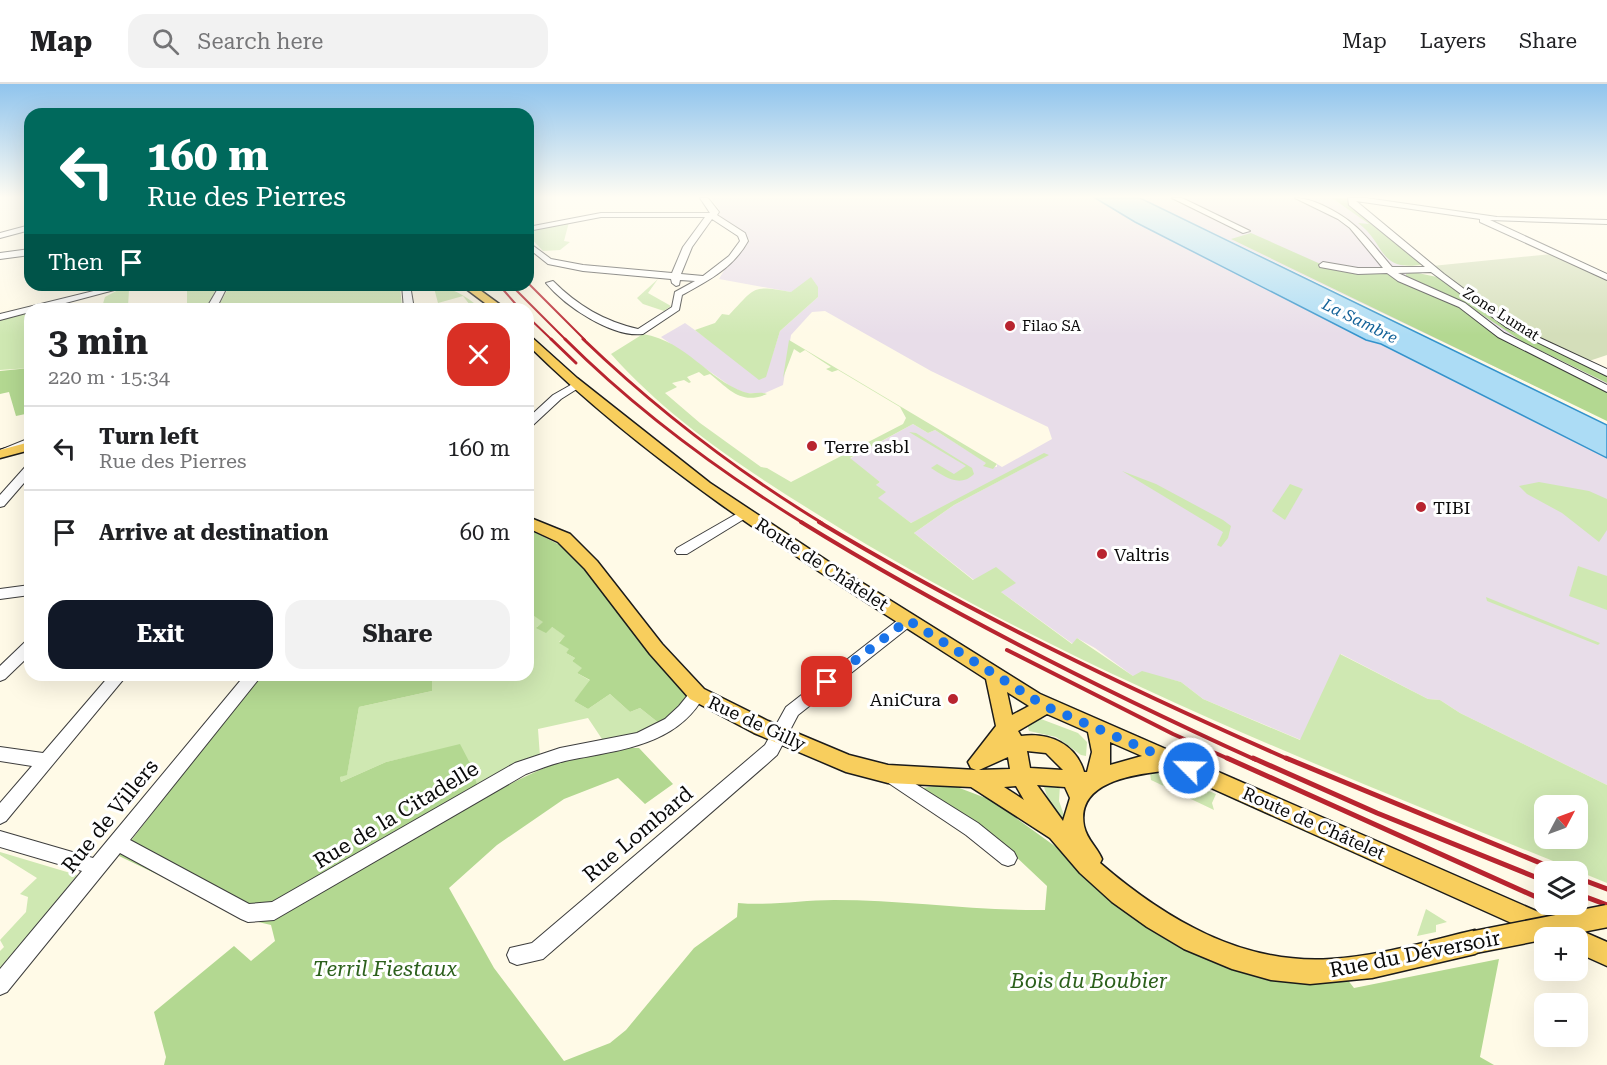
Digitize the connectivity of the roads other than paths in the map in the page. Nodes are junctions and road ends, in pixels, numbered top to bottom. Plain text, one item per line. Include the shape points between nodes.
1 (690, 244) edge
2 (742, 244) edge
3 (1368, 244) edge
4 (1404, 244) edge
5 (1534, 244) edge
6 (534, 249) edge
7 (24, 253) edge
8 (0, 256) edge
9 (1323, 265) dead end
10 (1431, 269) junction
11 (1389, 270) junction
12 (674, 276) junction
13 (1607, 277) edge
14 (704, 279) junction
15 (550, 283) dead end
16 (104, 291) edge
17 (474, 291) edge
18 (678, 294) junction
19 (56, 303) edge
20 (488, 303) edge
21 (24, 311) edge
22 (0, 317) edge
23 (534, 344) edge
24 (1607, 373) edge
25 (576, 385) junction
26 (1607, 389) edge
27 (534, 419) edge
28 (24, 444) edge
29 (24, 448) edge
30 (0, 454) edge
31 (24, 477) edge
32 (0, 503) edge
33 (745, 513) junction
34 (534, 525) edge
35 (682, 551) dead end
36 (24, 591) edge
37 (0, 594) edge
38 (908, 620) junction
39 (24, 655) edge
40 (0, 675) edge
41 (995, 676) junction
42 (114, 681) edge
43 (249, 681) edge
44 (697, 694) junction
45 (1045, 706) junction
46 (1097, 728) junction
47 (778, 734) junction
48 (1011, 736) junction
49 (0, 754) edge
50 (48, 760) junction
51 (1173, 761) junction
52 (976, 770) junction
53 (888, 774) junction
54 (1022, 777) junction
55 (1084, 781) junction
56 (0, 816) edge
57 (1055, 832) junction
58 (0, 839) edge
59 (117, 842) junction
60 (1008, 858) dead end
61 (96, 867) junction
62 (1607, 916) edge
63 (1160, 922) junction
64 (1545, 927) edge
65 (1588, 945) edge
66 (1607, 954) edge
67 (517, 955) dead end
68 (0, 985) edge

1 - 12 street
2 - 14 street via 727,263
3 - 11 street, Zone Lumat
4 - 10 street
5 - 13 street
6 - 12 street via 548,261 584,268
7 - 8 street
9 - 11 street via 1358,271
10 - 11 street
10 - 24 street via 1508,325
11 - 26 street, Zone Lumat via 1461,305 1524,348
12 - 14 street
12 - 18 street
14 - 18 street
15 - 18 street via 579,311 640,332 676,308
16 - 19 street
17 - 20 main road
21 - 22 street
23 - 25 main road, Route de Châtelet
25 - 27 street
25 - 33 main road, Route de Châtelet
28 - 30 street
29 - 30 main road
31 - 32 street
33 - 35 street
33 - 38 main road, Route de Châtelet
34 - 44 main road, Rue de Gilly via 564,538 591,565 656,649
36 - 37 street
38 - 41 main road, Route de Châtelet
38 - 47 street, Rue Lombard via 792,711
39 - 40 street
41 - 45 main road, Route de Châtelet
41 - 48 main road, Rue du Déversoir
42 - 50 street
43 - 59 street, Rue de Villers
44 - 47 main road, Rue de Gilly
44 - 59 street, Rue de la Citadelle via 686,712 665,729 630,743 564,754 521,768 274,911 248,913
45 - 46 main road, Route de Châtelet
45 - 48 main road
46 - 51 main road, Route de Châtelet
46 - 55 main road, Rue du Déversoir via 1102,756
47 - 53 main road, Rue de Gilly via 846,763
47 - 67 street, Rue Lombard via 771,750 536,952
48 - 52 main road
48 - 54 main road, Rue du Déversoir
48 - 55 main road via 1056,748 1069,758
49 - 50 street
50 - 56 street
51 - 55 main road via 1133,766
51 - 64 main road, Route de Châtelet
52 - 53 main road, Rue de Gilly via 949,777
52 - 54 main road, Rue de Gilly
52 - 57 main road
53 - 60 street via 972,829
54 - 55 main road, Rue de Gilly
54 - 57 main road, Rue du Déversoir
55 - 63 main road, Rue du Déversoir via 1072,813 1073,830 1083,852
57 - 63 main road, Rue du Déversoir via 1102,879
58 - 61 street
59 - 61 street, Rue de Villers
61 - 68 street, Rue de Villers
62 - 63 main road, Rue du Déversoir, bridge via 1342,971 1308,973 1269,969 1232,959
65 - 66 main road

